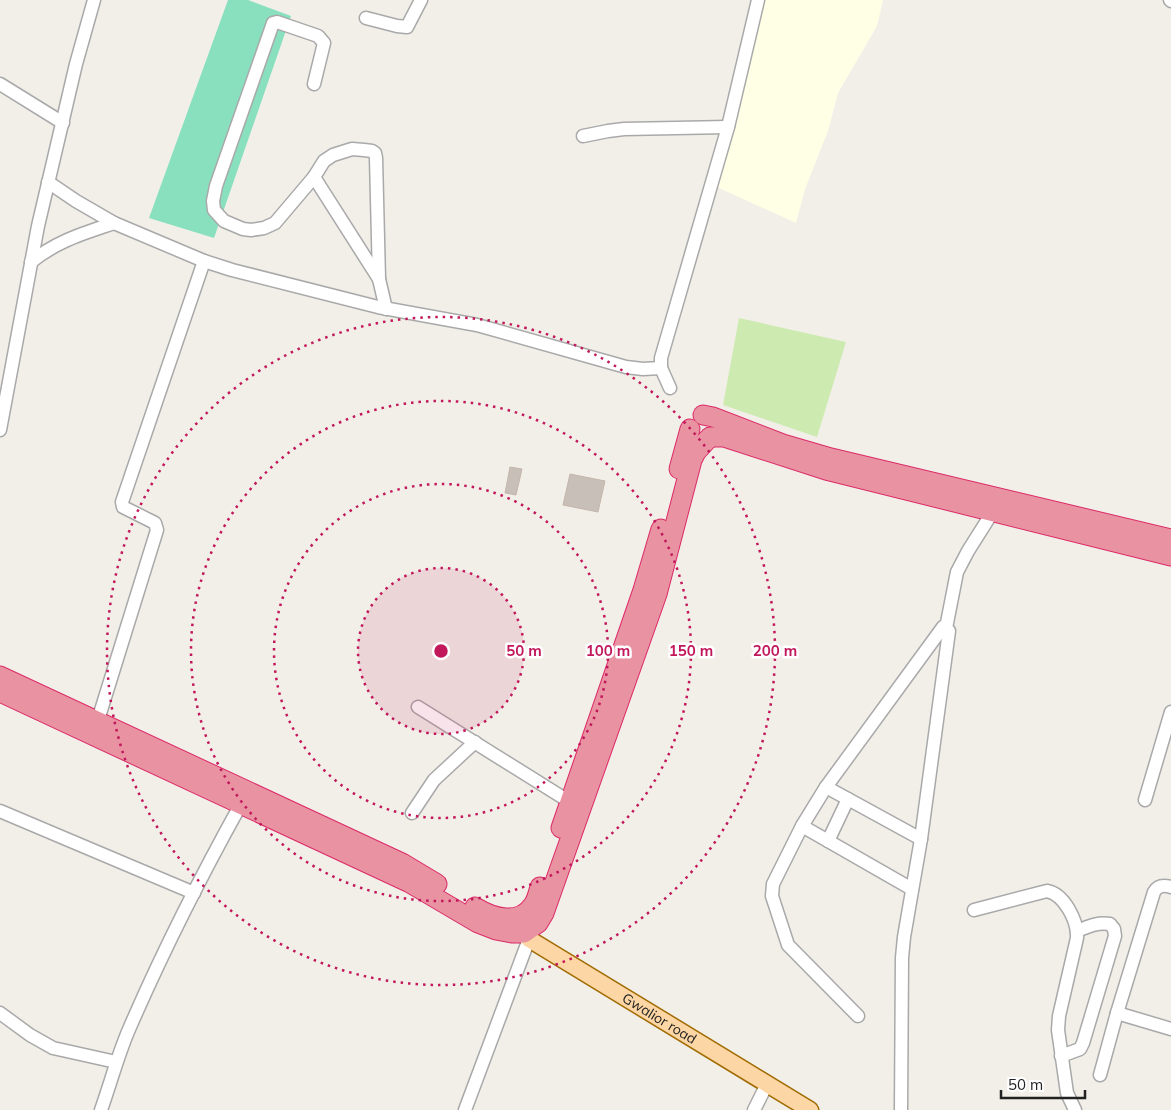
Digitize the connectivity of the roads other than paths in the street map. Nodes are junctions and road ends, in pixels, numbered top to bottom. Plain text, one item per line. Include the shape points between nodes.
1 (94, 0) edge
2 (420, 0) edge
3 (758, 0) edge
4 (366, 18) dead end
5 (0, 84) edge
6 (314, 84) dead end
7 (63, 123) junction
8 (728, 127) junction
9 (583, 136) dead end
10 (314, 177) junction
11 (48, 182) junction
12 (114, 224) junction
13 (204, 261) junction
14 (31, 262) junction
15 (379, 279) junction
16 (386, 309) junction
17 (661, 368) junction
18 (670, 388) dead end
19 (696, 422) junction
20 (0, 430) edge
21 (709, 438) junction
22 (992, 512) junction
23 (1171, 539) edge
24 (1171, 556) edge
25 (946, 628) junction
26 (0, 676) edge
27 (0, 692) edge
28 (418, 706) dead end
29 (1171, 712) edge
30 (98, 720) junction
31 (475, 742) junction
32 (826, 787) junction
33 (848, 799) junction
34 (1145, 800) dead end
35 (570, 802) junction
36 (241, 804) junction
37 (0, 811) edge
38 (412, 813) dead end
39 (802, 826) junction
40 (920, 839) junction
41 (828, 841) junction
42 (1171, 887) edge
43 (912, 889) junction
44 (194, 893) junction
45 (974, 910) dead end
46 (524, 930) junction
47 (1078, 931) junction
48 (0, 1013) edge
49 (1117, 1013) junction
50 (858, 1016) dead end
51 (1171, 1029) edge
52 (1061, 1056) junction
53 (116, 1062) junction
54 (1100, 1075) dead end
55 (767, 1084) junction
56 (101, 1110) edge
57 (464, 1110) edge
58 (754, 1110) edge
59 (810, 1110) edge
60 (901, 1110) edge
61 (1075, 1110) edge

1 - 7 street
2 - 4 street via 407,27
3 - 8 street
5 - 7 street
6 - 10 street via 324,40 278,22 273,23 216,186 212,201 214,210 230,225 251,230 264,228 275,222
7 - 11 street
8 - 9 street via 624,129
8 - 17 street via 669,327
10 - 15 street
10 - 15 street via 324,161 336,153 352,149 375,154
11 - 12 street
11 - 14 street
12 - 13 street
12 - 14 street via 68,238
13 - 16 street
13 - 30 street via 122,502 123,507 155,523 157,530
14 - 20 street
15 - 16 street
16 - 17 street via 477,325 626,367
17 - 18 street
19 - 21 highway via 696,439
19 - 23 highway via 713,417 831,458
19 - 35 highway via 643,590
21 - 22 highway via 724,437 826,470
21 - 46 highway via 692,460 657,594 544,913 538,923
22 - 24 highway
22 - 25 street via 957,572
25 - 32 street via 940,629
25 - 40 street via 949,631
26 - 30 highway
27 - 36 highway
28 - 31 street
29 - 34 street
30 - 46 highway via 402,863 484,913 505,918
31 - 35 street
31 - 38 street via 434,780
32 - 33 street
32 - 39 street
33 - 40 street
33 - 41 street
35 - 46 highway via 535,903 527,912
36 - 44 street
36 - 46 highway via 410,883 478,923 512,933
37 - 44 street
39 - 41 street
39 - 50 street via 776,875 772,896 788,945
40 - 43 street
41 - 43 street
42 - 49 street via 1161,886 1154,892
43 - 60 street via 902,958
44 - 53 street
45 - 47 street via 1038,892 1052,892 1061,899
46 - 55 main road, Gwalior road
46 - 57 street
47 - 52 street via 1059,1016
47 - 52 street via 1103,923 1110,924 1115,936 1083,1043 1080,1049
48 - 53 street via 53,1048
49 - 51 street
49 - 54 street
52 - 61 street via 1067,1093
53 - 56 street
55 - 58 street
55 - 59 main road, Gwalior road

